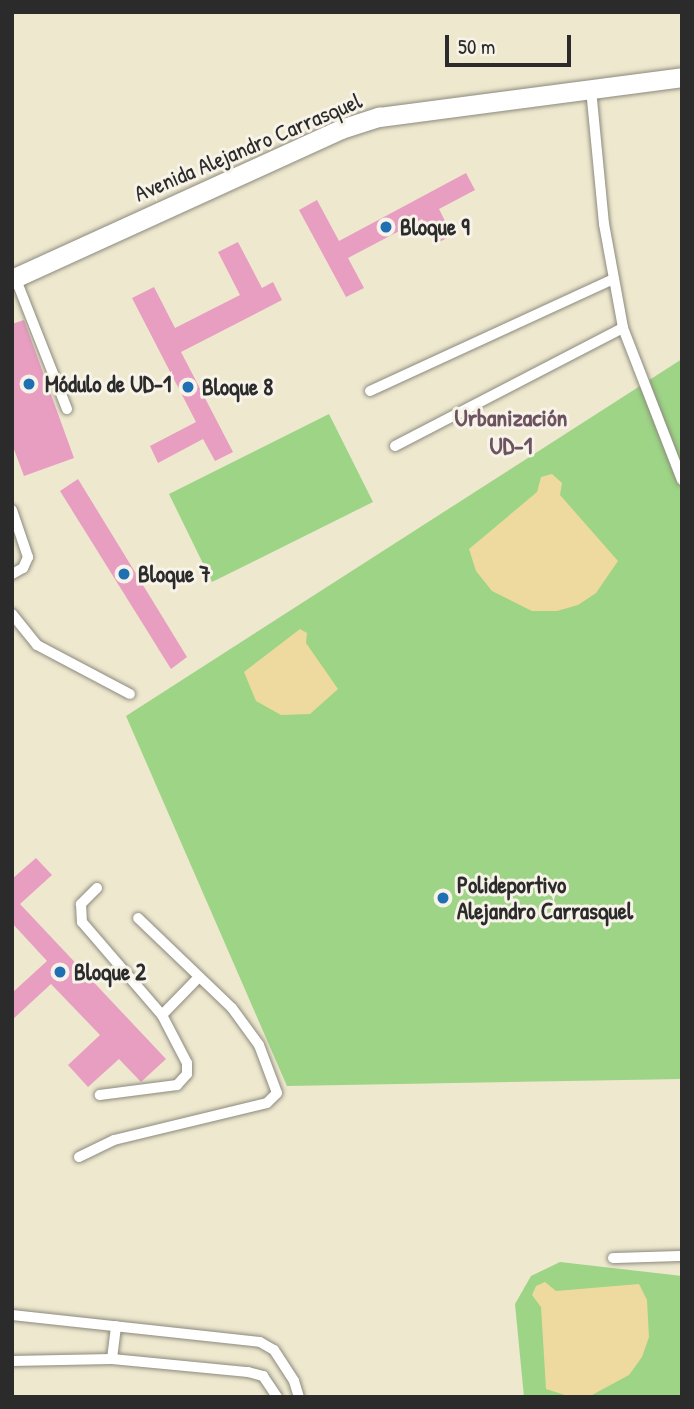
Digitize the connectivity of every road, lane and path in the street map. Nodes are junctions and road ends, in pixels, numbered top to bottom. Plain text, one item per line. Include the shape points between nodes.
1 (682, 77) edge
2 (591, 89) junction
3 (14, 278) edge
4 (613, 279) junction
5 (623, 328) junction
6 (370, 391) dead end
7 (67, 409) dead end
8 (395, 446) dead end
9 (682, 480) edge
10 (12, 510) edge
11 (12, 574) edge
12 (12, 614) edge
13 (130, 694) dead end
14 (97, 888) dead end
15 (138, 918) dead end
16 (200, 977) junction
17 (162, 1015) junction
18 (100, 1095) dead end
19 (79, 1157) dead end
20 (682, 1255) edge
21 (613, 1258) dead end
22 (12, 1315) edge
23 (116, 1326) junction
24 (111, 1359) junction
25 (12, 1361) edge
26 (277, 1397) edge
27 (299, 1397) edge

1 - 2 street, Avenida Alejandro Carrasquel
2 - 3 street, Avenida Alejandro Carrasquel via 379,117 354,125
2 - 4 lane
3 - 7 lane
4 - 5 lane
4 - 6 lane
5 - 8 lane
5 - 9 lane
10 - 11 lane via 28,557 23,568
12 - 13 lane via 37,645
14 - 17 lane via 81,904 82,922
15 - 16 lane
16 - 17 lane
16 - 19 lane via 259,1045 277,1093 267,1103 114,1140
17 - 18 lane via 187,1063 187,1074 177,1085
20 - 21 lane
22 - 23 lane
23 - 24 lane
23 - 27 lane via 268,1345 295,1381
24 - 25 lane
24 - 26 lane via 248,1372 263,1376

